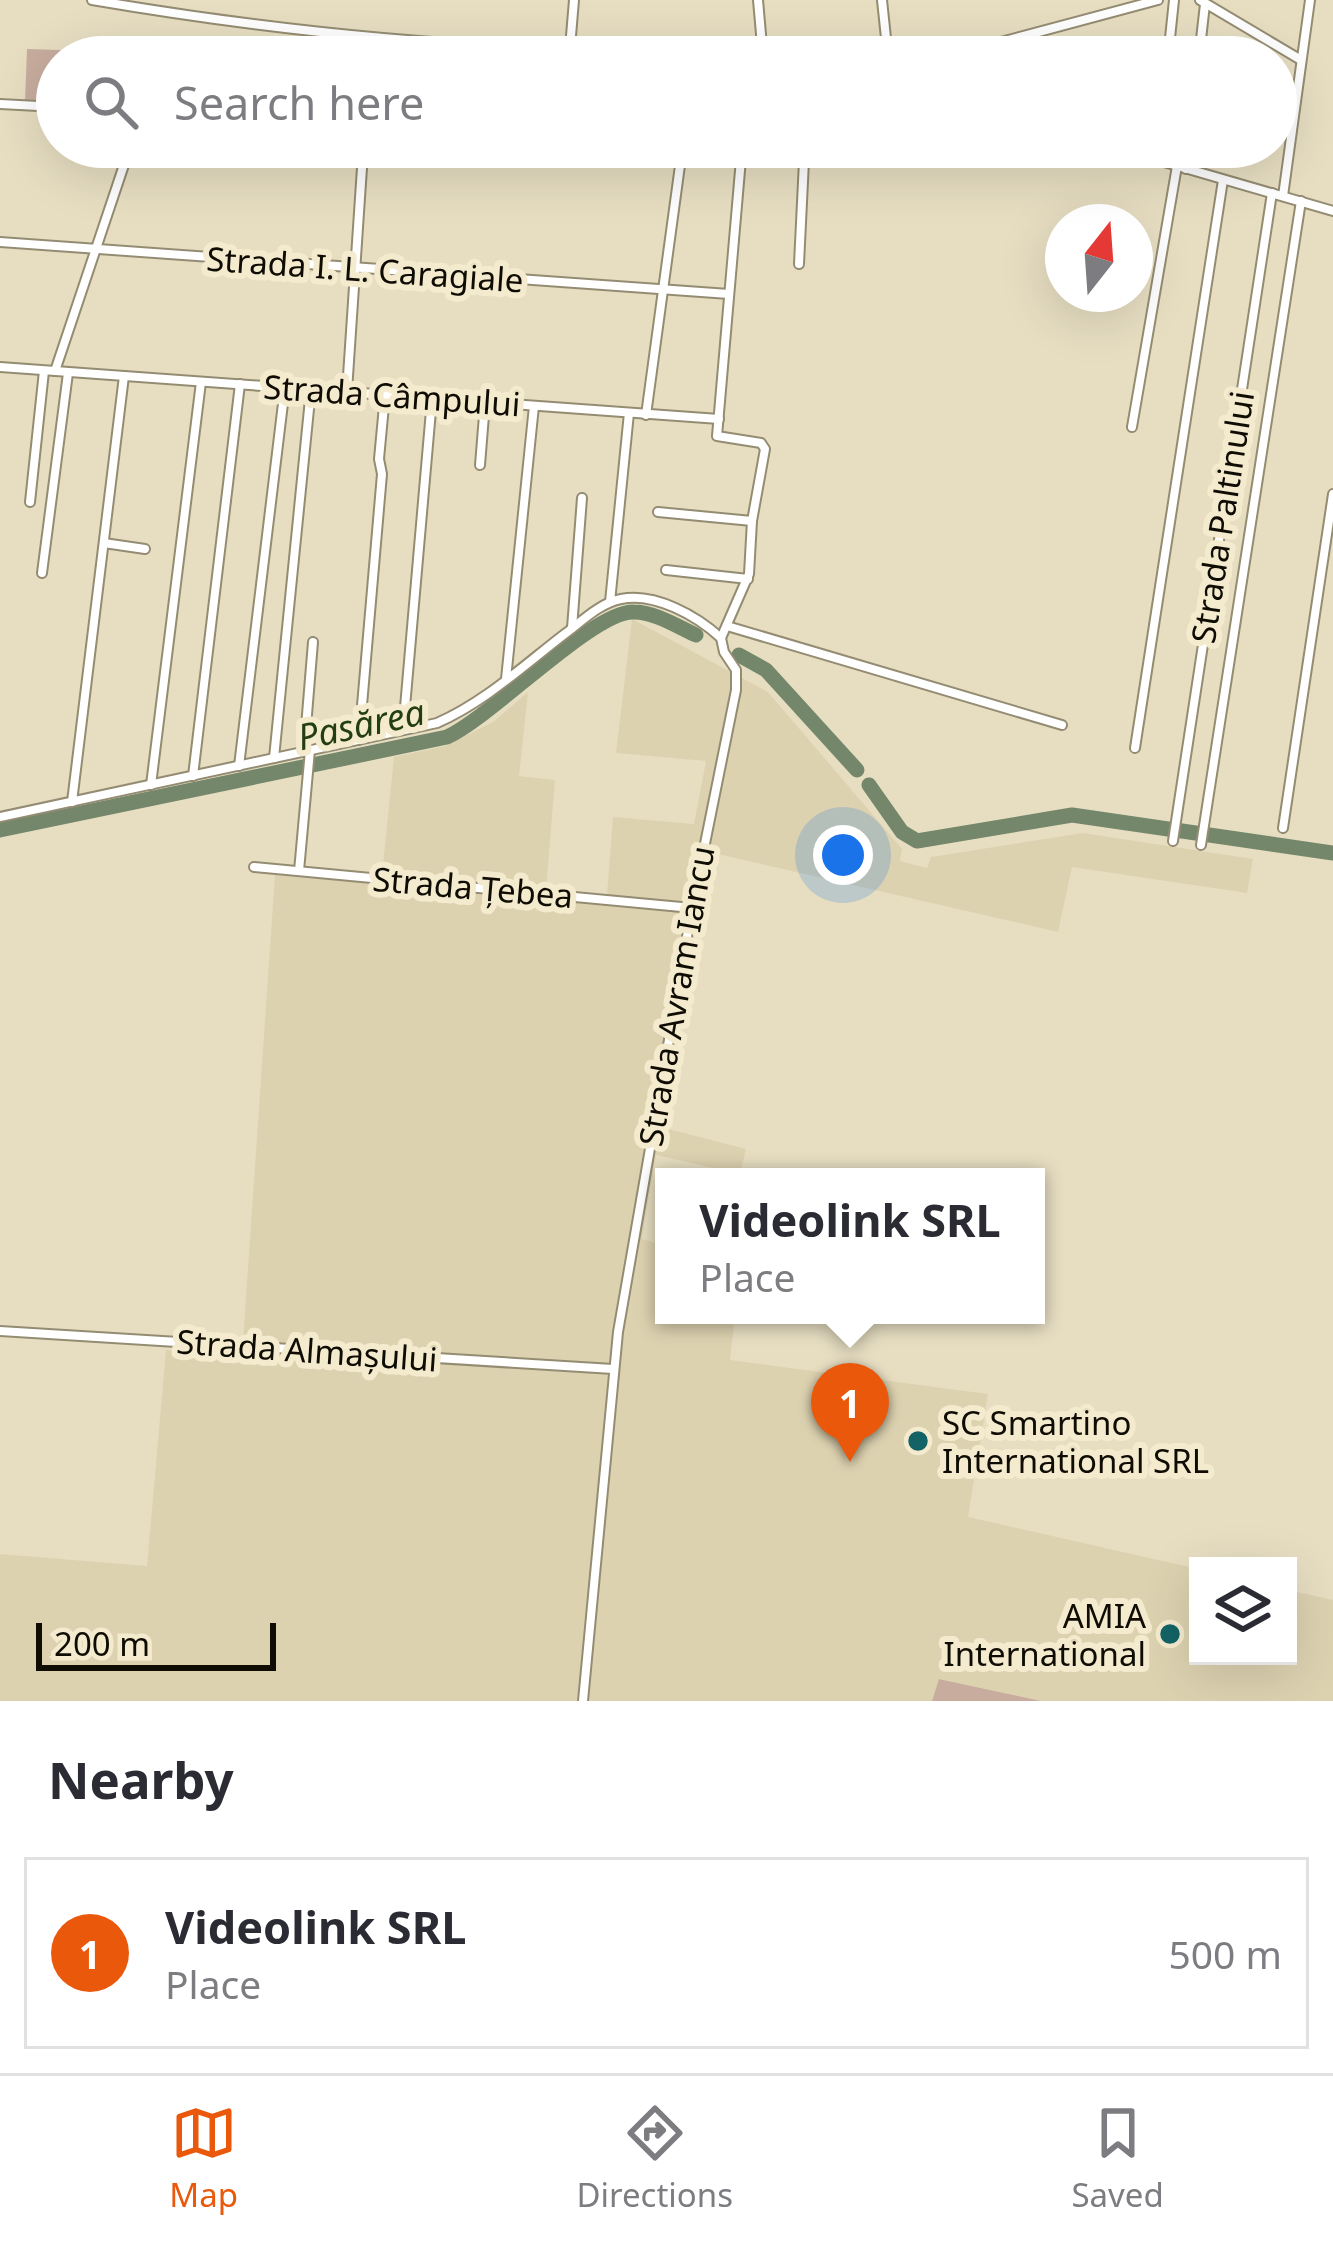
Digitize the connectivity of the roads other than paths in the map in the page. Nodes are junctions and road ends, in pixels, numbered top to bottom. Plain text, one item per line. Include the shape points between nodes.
1 (92, 0) edge
2 (574, 0) edge
3 (758, 0) edge
4 (882, 0) edge
5 (1158, 0) edge
6 (1174, 0) edge
7 (1310, 0) edge
8 (1202, 2) edge
9 (150, 5) edge
10 (377, 36) edge
11 (571, 36) edge
12 (761, 36) edge
13 (886, 36) edge
14 (1015, 36) edge
15 (1170, 36) edge
16 (1200, 36) edge
17 (1260, 36) edge
18 (1297, 58) edge
19 (1301, 60) junction
20 (1297, 90) edge
21 (0, 104) edge
22 (36, 105) edge
23 (123, 168) edge
24 (362, 168) edge
25 (680, 168) edge
26 (740, 168) edge
27 (804, 168) edge
28 (1181, 168) edge
29 (1184, 168) edge
30 (1287, 168) edge
31 (1222, 180) junction
32 (1272, 193) junction
33 (1283, 196) junction
34 (1300, 201) junction
35 (1333, 211) edge
36 (0, 242) edge
37 (97, 250) junction
38 (799, 264) dead end
39 (356, 268) junction
40 (663, 290) junction
41 (729, 294) junction
42 (0, 367) edge
43 (50, 371) junction
44 (68, 373) junction
45 (124, 376) junction
46 (201, 381) junction
47 (240, 384) junction
48 (285, 387) junction
49 (311, 389) junction
50 (347, 392) junction
51 (385, 395) junction
52 (432, 399) junction
53 (485, 403) junction
54 (534, 406) junction
55 (629, 413) junction
56 (646, 415) junction
57 (718, 419) junction
58 (1132, 428) dead end
59 (479, 465) dead end
60 (1333, 494) edge
61 (582, 498) dead end
62 (30, 502) dead end
63 (658, 512) dead end
64 (752, 521) junction
65 (104, 543) junction
66 (145, 549) dead end
67 (666, 570) dead end
68 (42, 573) dead end
69 (748, 579) junction
70 (610, 602) junction
71 (727, 626) junction
72 (572, 628) junction
73 (721, 638) junction
74 (314, 642) dead end
75 (506, 680) junction
76 (1062, 725) dead end
77 (403, 730) junction
78 (358, 740) junction
79 (1135, 748) dead end
80 (308, 757) junction
81 (274, 758) junction
82 (239, 766) junction
83 (194, 776) junction
84 (151, 784) junction
85 (72, 802) junction
86 (0, 818) edge
87 (1283, 828) dead end
88 (1173, 841) dead end
89 (1201, 845) dead end
90 (254, 867) dead end
91 (298, 871) junction
92 (692, 908) junction
93 (0, 1331) edge
94 (613, 1369) junction
95 (583, 1701) edge

1 - 9 street
2 - 11 street
3 - 12 street
4 - 13 street
5 - 14 street
6 - 15 street
7 - 19 street
8 - 16 street
8 - 17 street
9 - 10 street
18 - 19 street
19 - 20 street
21 - 22 street
23 - 37 street
24 - 39 street
25 - 40 street
26 - 41 street
27 - 38 street
28 - 58 street
29 - 31 street
30 - 33 street
31 - 32 street
31 - 79 street
32 - 33 street
32 - 88 street, Strada Paltinului
33 - 34 street
34 - 35 street
34 - 89 street
36 - 37 street, Strada I. L. Caragiale
37 - 39 street, Strada I. L. Caragiale
37 - 43 street
39 - 40 street, Strada I. L. Caragiale
39 - 50 street
40 - 41 street, Strada I. L. Caragiale
40 - 56 street
41 - 57 street
42 - 43 street, Strada Câmpului
43 - 44 street, Strada Câmpului
43 - 62 street
44 - 45 street, Strada Câmpului
44 - 68 street
45 - 46 street, Strada Câmpului
45 - 65 street
46 - 47 street, Strada Câmpului
46 - 84 street
47 - 48 street, Strada Câmpului
47 - 83 street
48 - 49 street, Strada Câmpului
48 - 82 street
49 - 50 street, Strada Câmpului
49 - 81 street
50 - 51 street, Strada Câmpului
51 - 52 street, Strada Câmpului
51 - 78 street
52 - 53 street, Strada Câmpului
52 - 77 street
53 - 54 street, Strada Câmpului
53 - 59 street
54 - 55 street, Strada Câmpului
54 - 75 street
55 - 56 street, Strada Câmpului
55 - 70 street
56 - 57 street, Strada Câmpului
57 - 64 street, Strada Câmpului via 719,439 764,445
60 - 87 street
61 - 72 street
63 - 64 street
64 - 69 street
65 - 66 street
65 - 85 street
67 - 69 street
69 - 71 street
70 - 72 street
70 - 73 street via 651,600
71 - 73 street
71 - 76 street
72 - 75 street
73 - 92 street, Strada Avram Iancu via 736,690
74 - 80 street
75 - 77 street via 459,713
77 - 78 street
78 - 80 street
80 - 81 street
80 - 91 street
81 - 82 street
82 - 83 street
83 - 84 street
84 - 85 street
85 - 86 street
90 - 91 street, Strada Țebea
91 - 92 street, Strada Țebea
92 - 94 street, Strada Avram Iancu
93 - 94 street, Strada Almașului
94 - 95 street, Strada Avram Iancu

